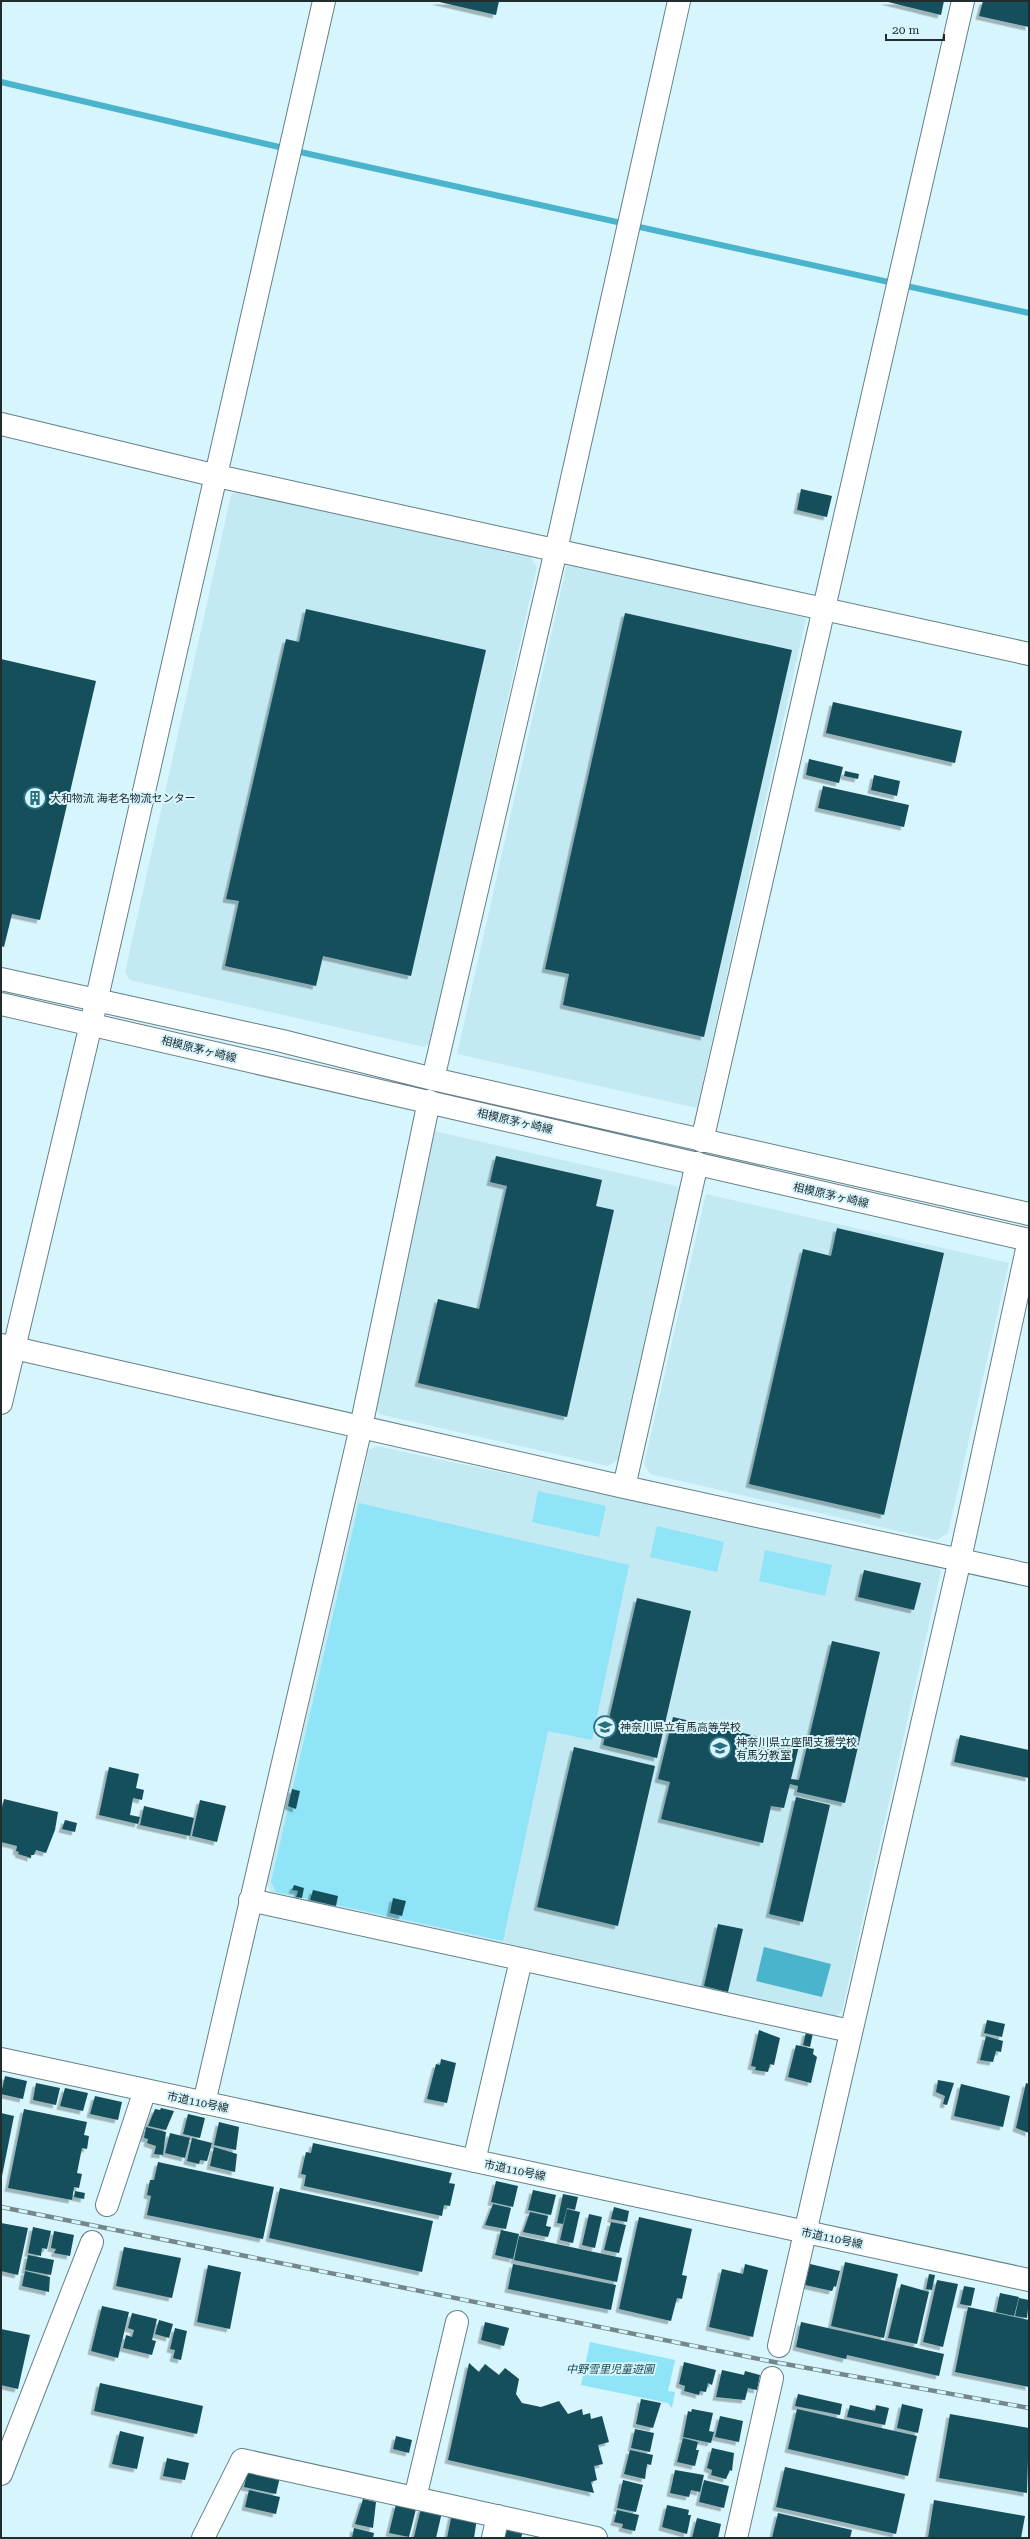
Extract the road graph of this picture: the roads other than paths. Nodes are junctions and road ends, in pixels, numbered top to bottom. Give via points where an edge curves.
1 (324, 1) edge
2 (679, 1) edge
3 (963, 1) edge
4 (1, 424) edge
5 (217, 476) junction
6 (556, 550) junction
7 (825, 609) junction
8 (1029, 654) edge
9 (1, 979) edge
10 (96, 1000) junction
11 (1, 1004) edge
12 (91, 1024) junction
13 (433, 1079) junction
14 (429, 1101) junction
15 (702, 1141) junction
16 (697, 1163) junction
17 (1029, 1214) edge
18 (1029, 1240) edge
19 (7, 1347) edge
20 (1, 1403) edge
21 (361, 1427) junction
22 (624, 1487) junction
23 (960, 1560) junction
24 (1029, 1575) edge
25 (250, 1900) junction
26 (521, 1960) junction
27 (850, 2031) junction
28 (1, 2058) edge
29 (145, 2090) junction
30 (204, 2103) junction
31 (474, 2161) junction
32 (107, 2205) dead end
33 (804, 2233) junction
34 (92, 2242) dead end
35 (1029, 2280) edge
36 (458, 2322) dead end
37 (779, 2346) dead end
38 (772, 2378) dead end
39 (1, 2474) edge
40 (415, 2498) junction
41 (498, 2516) junction
42 (203, 2538) edge
43 (493, 2538) edge
44 (596, 2538) edge
45 (736, 2538) edge

1 - 5 street
2 - 6 street
3 - 7 street
4 - 5 street
5 - 6 street
5 - 10 street
6 - 7 street
6 - 13 street
7 - 8 street
7 - 15 street
9 - 10 street, 相模原茅ヶ崎線
10 - 12 street
10 - 13 street, 相模原茅ヶ崎線 via 282,1040
11 - 12 street, 相模原茅ヶ崎線
12 - 14 street, 相模原茅ヶ崎線 via 279,1069
12 - 19 street
13 - 15 street, 相模原茅ヶ崎線
14 - 16 street, 相模原茅ヶ崎線
14 - 21 street
15 - 17 street, 相模原茅ヶ崎線
16 - 18 street, 相模原茅ヶ崎線
16 - 22 street
18 - 23 street
19 - 20 street
19 - 21 street
21 - 22 street
21 - 25 street
22 - 23 street
23 - 24 street
23 - 27 street
25 - 26 street
25 - 30 street
26 - 27 street
26 - 31 street
27 - 33 street
28 - 29 street, 市道110号線
29 - 30 street, 市道110号線
29 - 32 street
30 - 31 street, 市道110号線
31 - 33 street, 市道110号線
33 - 35 street, 市道110号線
33 - 37 street
34 - 39 street
36 - 40 street
38 - 45 street
40 - 41 street
40 - 42 street via 242,2460
41 - 43 street
41 - 44 street

